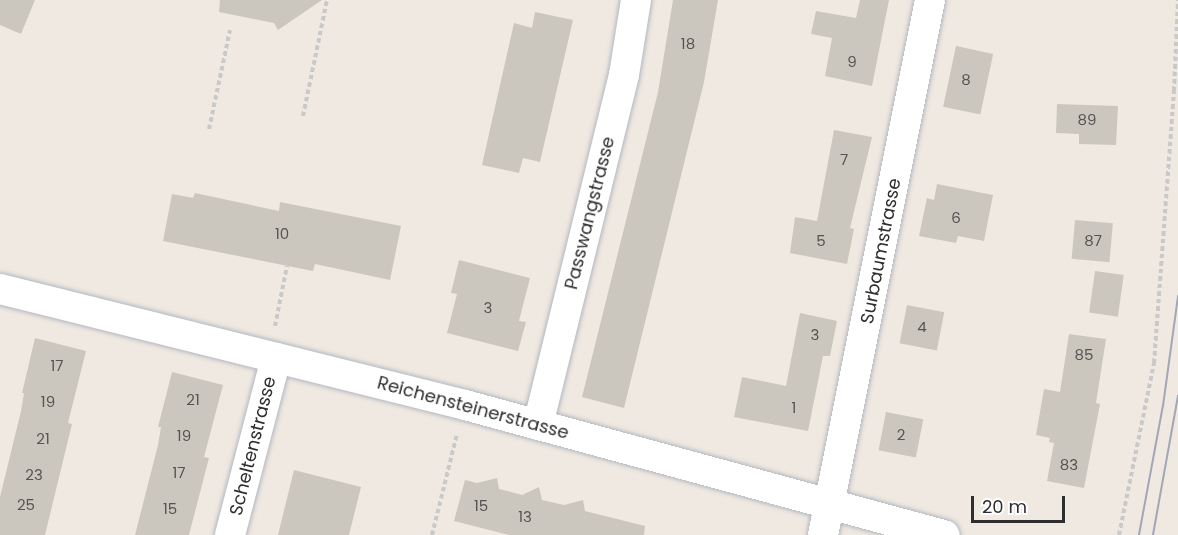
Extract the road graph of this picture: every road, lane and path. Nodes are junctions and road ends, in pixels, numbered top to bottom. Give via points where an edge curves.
1 (327, 0) edge
2 (636, 0) edge
3 (930, 0) edge
4 (1178, 0) edge
5 (230, 30) dead end
6 (303, 116) dead end
7 (209, 129) dead end
8 (287, 266) dead end
9 (0, 289) edge
10 (273, 357) junction
11 (465, 405) junction
12 (538, 425) junction
13 (831, 503) junction
14 (230, 535) edge
15 (432, 535) edge
16 (823, 535) edge
17 (945, 535) edge
18 (1119, 535) edge

1 - 6 path
2 - 12 street, Passwangstrasse via 624,75
3 - 13 street, Surbaumstrasse
4 - 18 path via 1154,363
5 - 7 path
8 - 10 path
9 - 10 street, Reichensteinerstrasse
10 - 11 street, Reichensteinerstrasse
10 - 14 street, Scheltenstrasse
11 - 12 street, Reichensteinerstrasse
11 - 15 path
12 - 13 street, Reichensteinerstrasse
13 - 16 street, Surbaumstrasse
13 - 17 street, Reichensteinerstrasse

